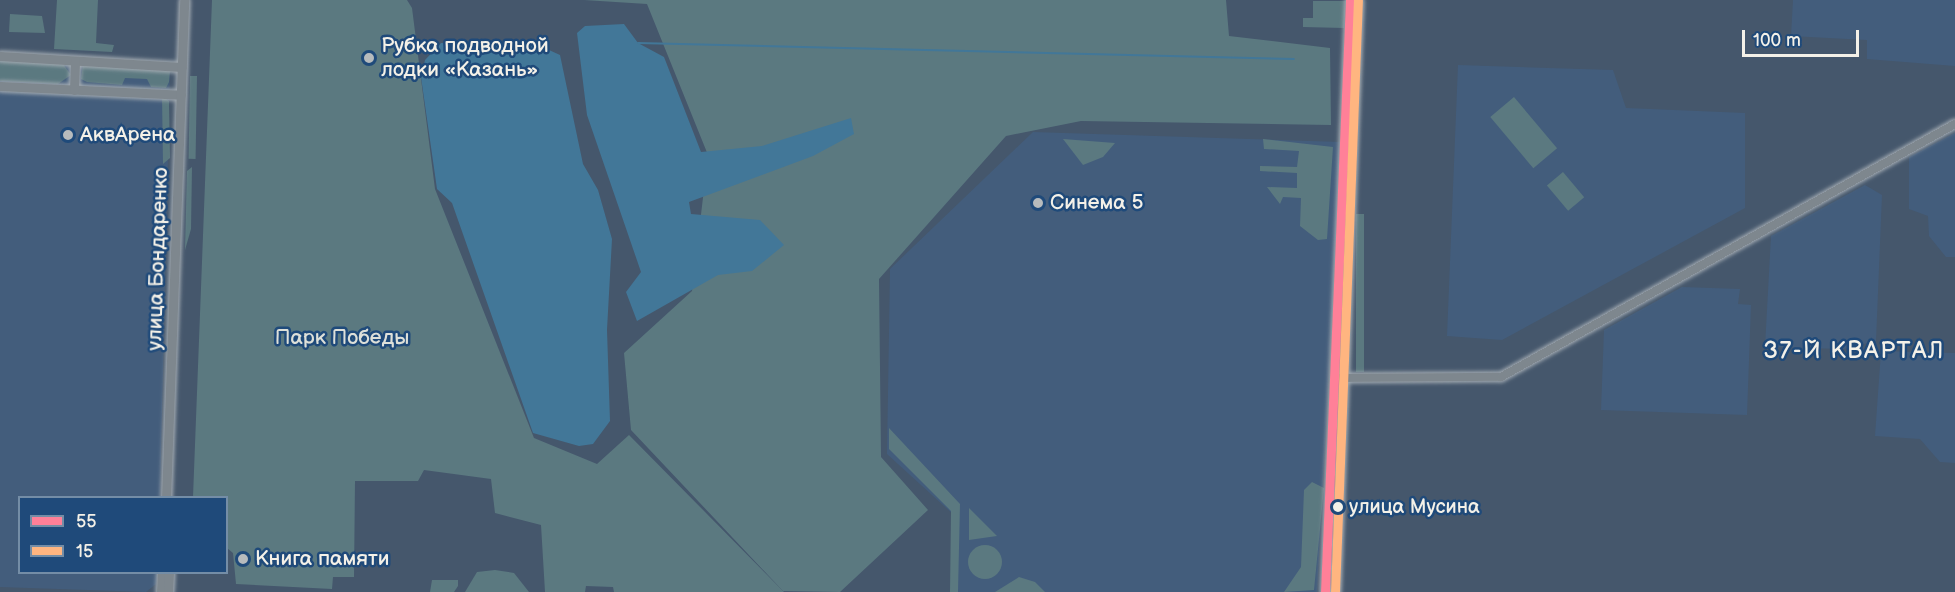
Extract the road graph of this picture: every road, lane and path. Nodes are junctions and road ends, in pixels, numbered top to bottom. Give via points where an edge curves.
1 (184, 0) edge
2 (1350, 0) edge
3 (1358, 0) edge
4 (0, 56) edge
5 (75, 61) junction
6 (182, 67) junction
7 (0, 86) edge
8 (74, 90) junction
9 (181, 95) junction
10 (1955, 124) edge
11 (1340, 378) junction
12 (168, 496) edge
13 (162, 574) edge
14 (169, 574) edge
15 (161, 592) edge
16 (168, 592) edge
17 (1325, 592) edge
18 (1335, 592) edge

1 - 6 street, улица Бондаренко
2 - 11 street
3 - 11 street
4 - 5 street
5 - 6 street
5 - 8 street
6 - 9 street, улица Бондаренко
7 - 8 street
8 - 9 street
9 - 12 street, улица Бондаренко
10 - 11 street via 1501,377
11 - 17 street
11 - 18 street
13 - 15 street
14 - 16 street

